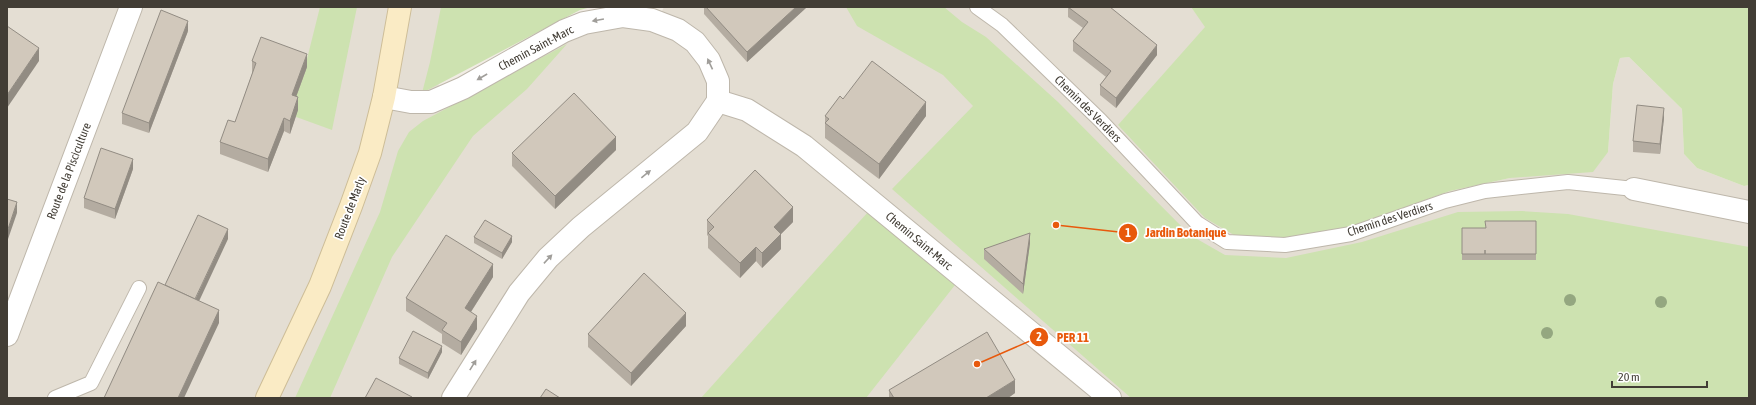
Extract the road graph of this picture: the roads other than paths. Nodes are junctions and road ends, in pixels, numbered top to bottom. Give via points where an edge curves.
1 (131, 7) edge
2 (400, 7) edge
3 (977, 7) edge
4 (384, 97) junction
5 (718, 101) junction
6 (1634, 189) joint
7 (1749, 212) edge
8 (139, 288) dead end
9 (7, 335) edge
10 (55, 398) edge
11 (267, 398) edge
12 (452, 398) edge
13 (1110, 398) edge

1 - 9 street, Route de la Pisciculture
2 - 4 main road, Route de Marly
3 - 6 lane, Chemin des Verdiers via 1002,25 1100,120 1197,223 1227,242 1285,245 1351,234 1445,200 1485,191 1568,182
5 -> 4 street, Chemin Saint-Marc via 718,81 709,60 695,42 678,30 652,20 623,16 584,23 564,31 463,88 431,102 411,102
4 - 11 main road, Route de Marly via 370,153 320,286
12 -> 5 street via 519,293 548,258 581,227 697,132
5 - 13 street, Chemin Saint-Marc via 747,110 804,146
6 - 7 street, Chemin des Verdiers
8 - 10 lane via 91,383

